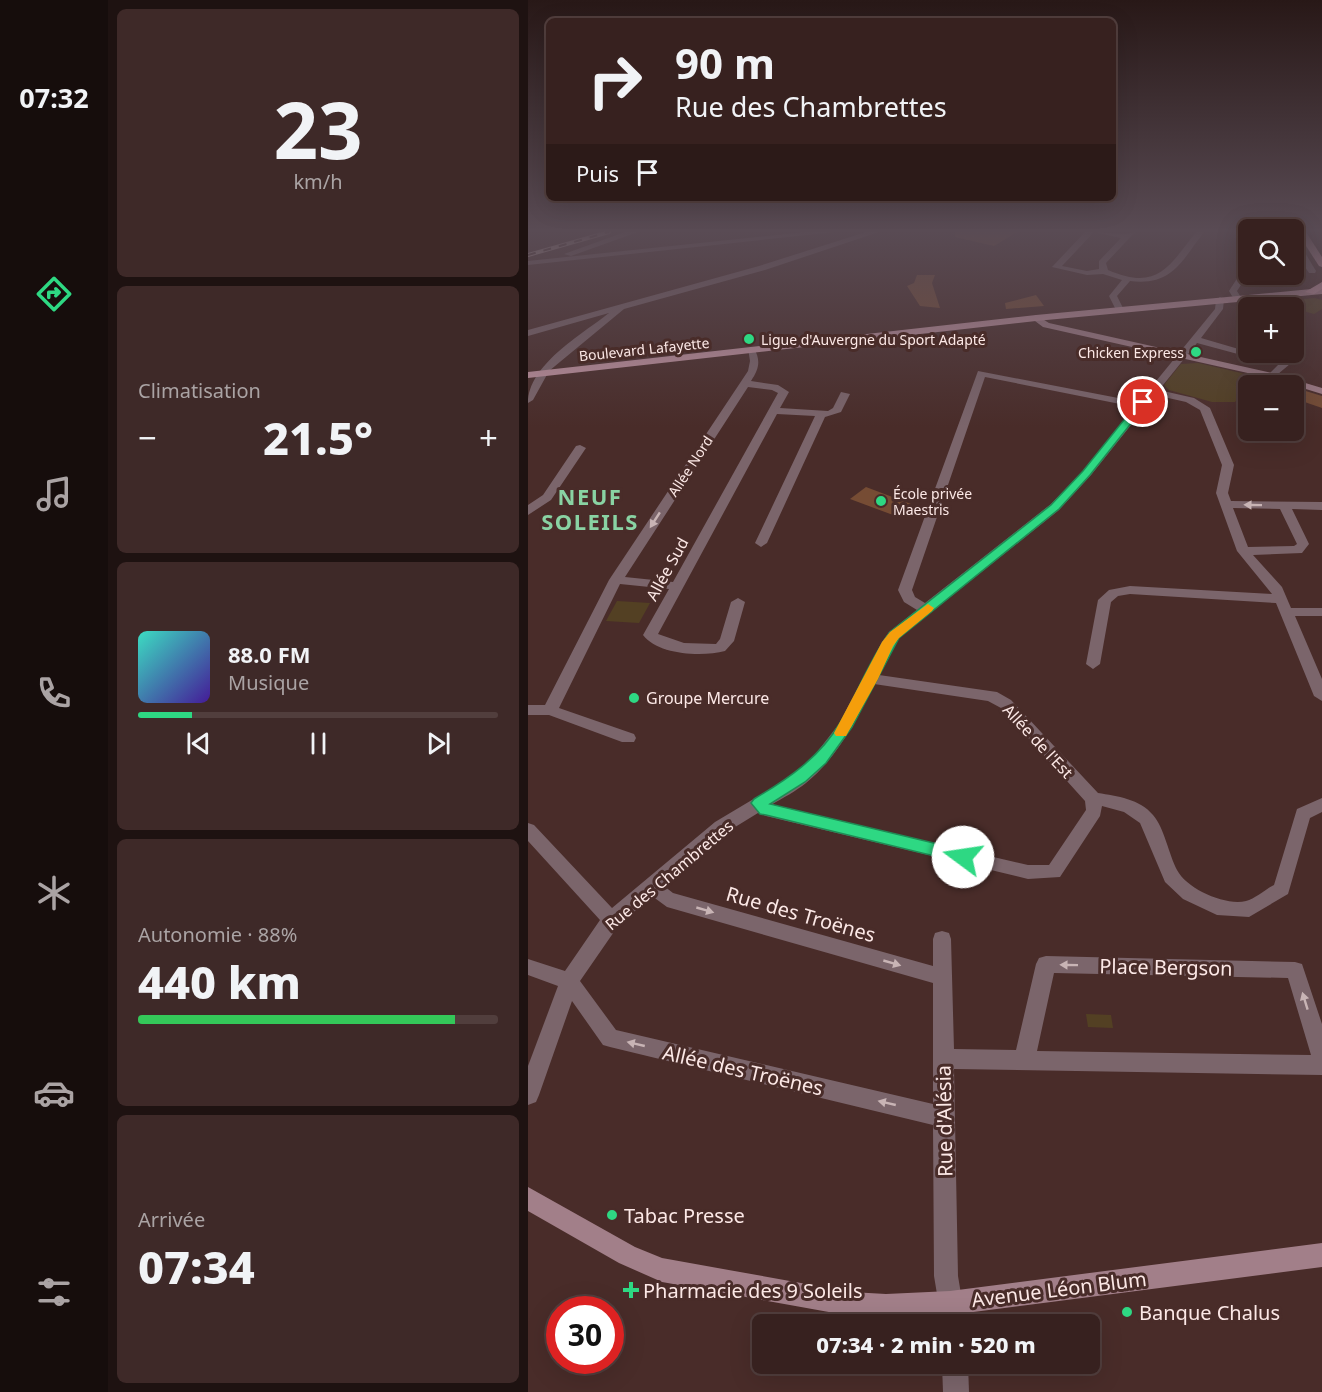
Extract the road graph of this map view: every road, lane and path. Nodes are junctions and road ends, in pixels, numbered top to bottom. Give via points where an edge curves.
1 (655, 297) edge
2 (1113, 297) edge
3 (1238, 299) edge
4 (1220, 300) junction
5 (1120, 310) junction
6 (604, 315) junction
7 (1036, 318) junction
8 (528, 333) edge
9 (1194, 339) junction
10 (751, 350) junction
11 (1180, 355) junction
12 (540, 374) junction
13 (528, 375) edge
14 (1268, 375) edge
15 (1273, 375) edge
16 (744, 383) junction
17 (1304, 386) edge
18 (1152, 391) junction
19 (1322, 391) edge
20 (845, 394) dead end
21 (528, 400) edge
22 (1140, 405) junction
23 (772, 411) junction
24 (821, 415) junction
25 (580, 448) dead end
26 (1226, 504) junction
27 (1284, 505) junction
28 (1322, 506) edge
29 (528, 511) edge
30 (761, 543) dead end
31 (1243, 551) junction
32 (616, 580) junction
33 (676, 586) junction
34 (1281, 599) junction
35 (738, 602) dead end
36 (926, 610) junction
37 (1287, 612) junction
38 (1322, 612) edge
39 (1093, 664) dead end
40 (871, 679) junction
41 (1322, 696) edge
42 (528, 710) edge
43 (550, 710) junction
44 (628, 738) dead end
45 (1092, 799) junction
46 (759, 803) junction
47 (1322, 804) edge
48 (528, 830) edge
49 (652, 886) junction
50 (611, 920) junction
51 (942, 939) dead end
52 (528, 967) edge
53 (942, 977) junction
54 (569, 981) junction
55 (1322, 1057) edge
56 (943, 1059) junction
57 (1024, 1060) junction
58 (1322, 1065) edge
59 (528, 1095) edge
60 (944, 1117) junction
61 (528, 1198) edge
62 (1322, 1255) edge
63 (952, 1314) edge
64 (956, 1374) edge
65 (956, 1392) edge

1 - 6 street
2 - 5 street
3 - 4 main road, Boulevard Lafayette
4 - 5 main road, Boulevard Lafayette
4 - 9 street, Rue des Chambrettes via 1220,309
5 - 7 main road, Boulevard Lafayette
6 - 8 street
6 - 12 street
7 - 10 main road, Boulevard Lafayette
7 - 11 main road via 1046,325
9 - 11 street, Rue des Chambrettes
9 - 15 street via 1285,364
10 - 12 main road, Boulevard Lafayette
10 - 16 street, Allée Nord via 755,366
11 - 14 main road
11 - 18 street, Rue des Chambrettes
12 - 13 main road, Boulevard Lafayette
12 - 21 street
16 - 23 street, Allée Sud via 784,392
16 -> 32 street, Allée Nord
17 - 19 main road
18 - 22 street, Rue des Chambrettes
18 - 26 street via 1190,400 1205,408 1228,465 1222,493
20 - 24 street via 837,410
22 - 36 street, Rue des Chambrettes via 1055,507
22 - 36 street via 981,373 905,590 909,599
23 - 24 street
23 - 33 street, Allée Sud
24 - 30 street
25 - 29 street via 547,497
27 -> 26 street
26 - 31 street
27 - 28 street
27 - 31 street via 1303,544 1298,550
31 - 34 street
32 - 33 street
32 - 43 street, Allée Nord
33 - 35 street, Allée Sud via 650,635 670,645 720,648 727,641
34 - 37 street
34 - 39 street via 1130,590 1114,593 1105,600
36 - 40 street, Rue des Chambrettes via 894,635
37 - 38 street
37 - 41 street
40 - 45 street, Allée de l'Est via 992,696 1006,704
40 - 46 street, Rue des Chambrettes via 845,727 820,760 800,778
42 - 43 street
43 - 44 street
45 - 46 street via 1094,811 1054,872 1028,872 766,810
45 - 47 street via 1124,805 1147,819 1171,877 1189,894 1217,907 1249,909 1282,889 1303,814
46 - 49 street, Rue des Chambrettes via 721,827
48 - 50 street
49 - 50 street, Rue des Chambrettes
49 -> 53 street, Rue des Troënes via 667,899
50 - 54 street, Rue des Chambrettes
51 - 53 street, Rue d'Alésia
52 - 54 street
53 - 56 street, Rue d'Alésia
54 - 59 street, Rue des Chambrettes
60 -> 54 street, Allée des Troënes via 610,1038
55 -> 57 street, Place Bergson via 1295,970 1046,964
56 - 57 street
56 - 60 street, Rue d'Alésia
57 - 58 street
60 - 63 street, Rue d'Alésia via 946,1276
61 - 63 main road, Avenue Léon Blum via 627,1255 662,1270 851,1304
62 - 63 main road, Avenue Léon Blum
64 - 65 street

